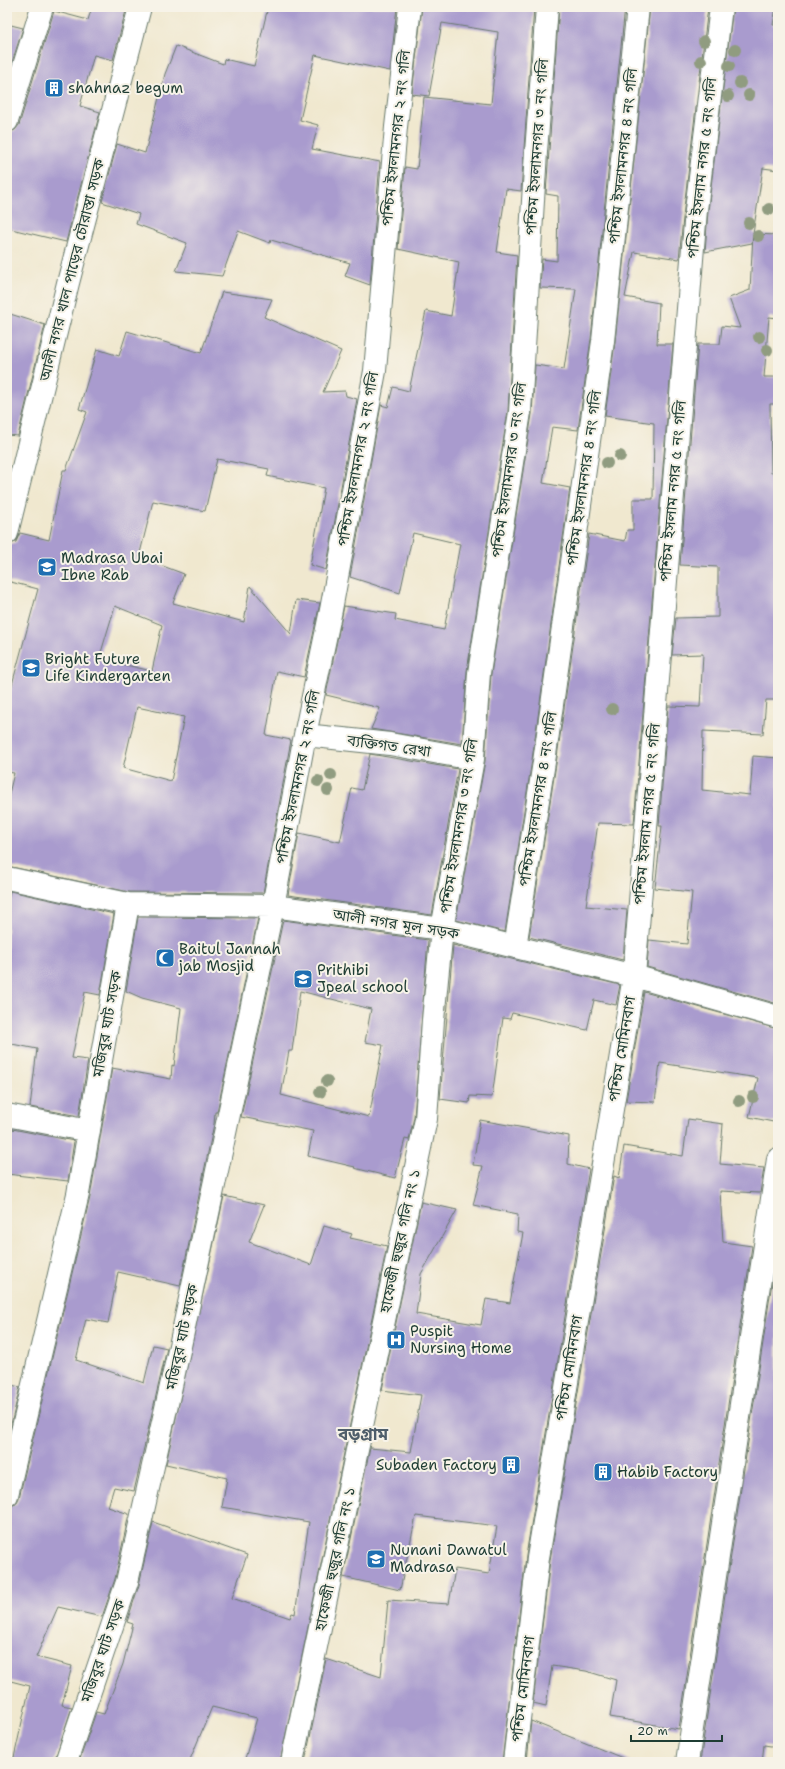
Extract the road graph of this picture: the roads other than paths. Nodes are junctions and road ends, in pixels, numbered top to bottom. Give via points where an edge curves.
1 (42, 7) edge
2 (140, 7) edge
3 (410, 7) edge
4 (548, 7) edge
5 (638, 7) edge
6 (721, 7) edge
7 (7, 121) edge
8 (7, 533) edge
9 (305, 735) junction
10 (473, 759) junction
11 (7, 878) edge
12 (128, 904) junction
13 (273, 906) junction
14 (442, 929) junction
15 (515, 947) junction
16 (634, 976) junction
17 (778, 1016) edge
18 (7, 1115) edge
19 (89, 1131) junction
20 (778, 1159) edge
21 (7, 1495) edge
22 (66, 1762) edge
23 (292, 1762) edge
24 (514, 1762) edge
25 (687, 1762) edge

1 - 7 street
2 - 8 street, আলী নগর খাল পাড়ের চৌরাস্তা সড়ক via 68,283
3 - 9 street, পশ্চিম ইসলামনগর ২ নং গলি via 396,127 374,371 331,610
4 - 10 street, পশ্চিম ইসলামনগর ৩ নং গলি via 520,412 479,672
5 - 15 street, পশ্চিম ইসলামনগর ৪ নং গলি via 603,341 544,762
6 - 16 street, পশ্চিম ইসলাম নগর ৫ নং গলি via 696,210
9 - 10 street, ব্যক্তিগত রেখা via 390,744
9 - 13 street, পশ্চিম ইসলামনগর ২ নং গলি
10 - 14 street, পশ্চিম ইসলামনগর ৩ নং গলি
11 - 12 street, আলী নগর মূল সড়ক
12 - 13 street, আলী নগর মূল সড়ক
12 - 19 street, মজিবুর ঘাট সড়ক
13 - 14 street, আলী নগর মূল সড়ক
13 - 22 street, মজিবুর ঘাট সড়ক via 127,1582
14 - 15 street, আলী নগর মূল সড়ক
14 - 23 street, হাফেজী হুজুর গলি নং ১ via 426,1120
15 - 16 street, আলী নগর মূল সড়ক
16 - 17 street, আলী নগর মূল সড়ক
16 - 24 street, পশ্চিম মোমিনবাগ via 538,1558
18 - 19 street
19 - 21 street, মজিবুর ঘাট সড়ক via 78,1194
20 - 25 street

